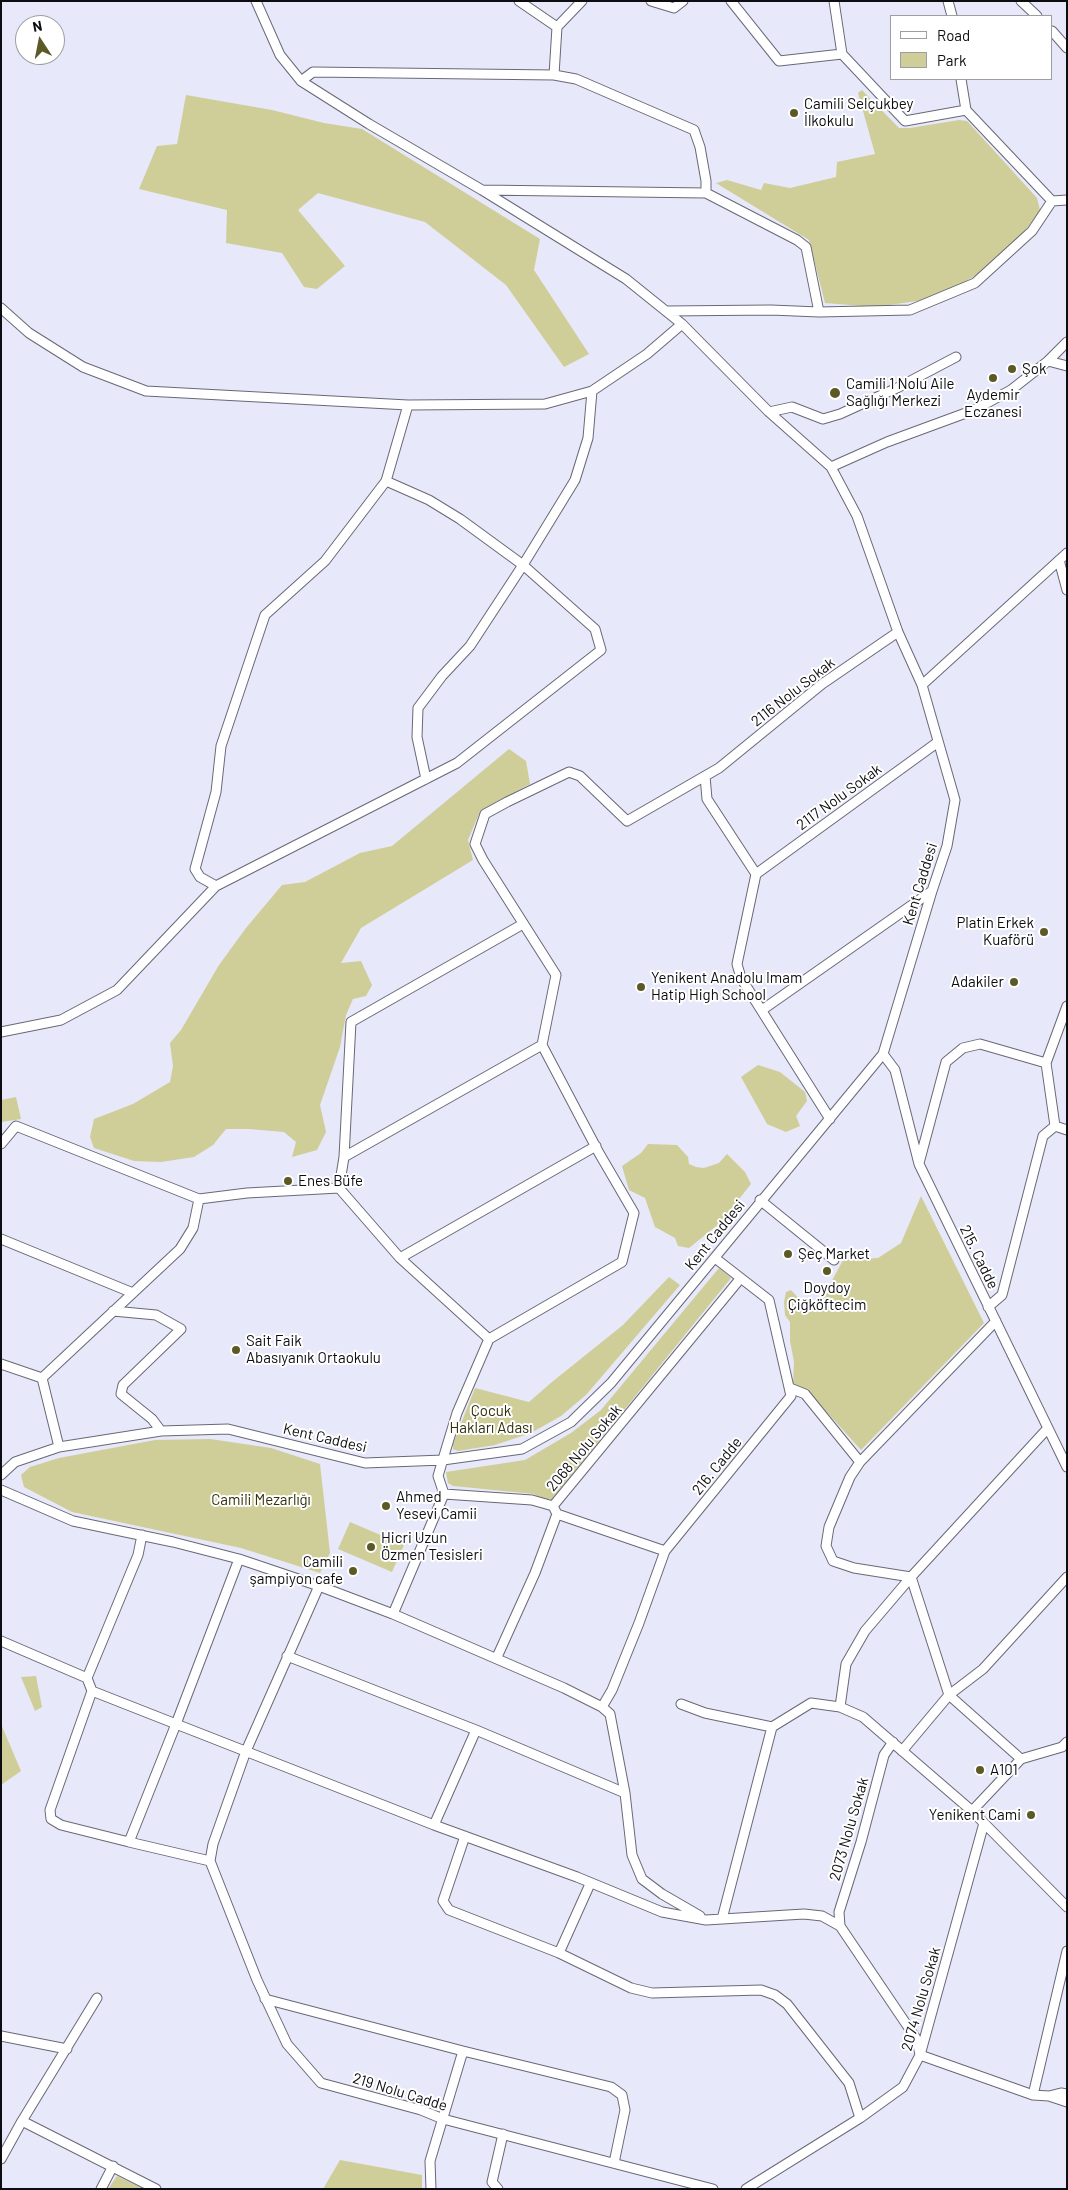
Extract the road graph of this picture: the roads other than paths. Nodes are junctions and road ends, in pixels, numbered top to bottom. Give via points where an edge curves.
1 (256, 1) edge
2 (520, 1) edge
3 (582, 1) edge
4 (651, 1) edge
5 (683, 1) edge
6 (731, 1) edge
7 (834, 1) edge
8 (948, 1) edge
9 (1021, 1) edge
10 (952, 15) edge
11 (1036, 15) edge
12 (557, 27) junction
13 (1053, 32) edge
14 (1067, 48) edge
15 (842, 54) junction
16 (554, 75) junction
17 (962, 80) edge
18 (301, 81) junction
19 (966, 110) junction
20 (482, 190) junction
21 (706, 193) junction
22 (1067, 200) edge
23 (1052, 201) junction
24 (1, 308) edge
25 (667, 311) junction
26 (818, 312) junction
27 (682, 324) junction
28 (1067, 342) edge
29 (956, 357) dead end
30 (1048, 361) junction
31 (1067, 366) edge
32 (592, 391) junction
33 (408, 405) junction
34 (769, 412) junction
35 (831, 466) junction
36 (386, 481) junction
37 (1067, 553) edge
38 (1059, 560) junction
39 (523, 565) junction
40 (1067, 590) edge
41 (898, 632) junction
42 (922, 685) junction
43 (938, 742) junction
44 (705, 776) junction
45 (426, 779) junction
46 (756, 874) junction
47 (216, 886) junction
48 (932, 891) junction
49 (523, 924) junction
50 (1067, 1006) edge
51 (762, 1010) junction
52 (1, 1032) edge
53 (542, 1045) junction
54 (883, 1054) junction
55 (1046, 1063) junction
56 (830, 1120) junction
57 (1055, 1126) junction
58 (1067, 1130) edge
59 (1, 1144) edge
60 (596, 1146) junction
61 (344, 1157) junction
62 (919, 1164) junction
63 (339, 1188) junction
64 (199, 1199) junction
65 (760, 1200) junction
66 (1, 1239) edge
67 (400, 1258) junction
68 (715, 1258) junction
69 (834, 1260) dead end
70 (740, 1279) junction
71 (133, 1294) junction
72 (988, 1307) junction
73 (113, 1311) junction
74 (996, 1321) junction
75 (489, 1339) junction
76 (1, 1364) edge
77 (42, 1378) junction
78 (790, 1388) junction
79 (1048, 1428) junction
80 (161, 1431) junction
81 (59, 1447) junction
82 (443, 1460) junction
83 (860, 1462) junction
84 (1067, 1467) edge
85 (1, 1475) edge
86 (1, 1490) edge
87 (444, 1494) junction
88 (555, 1510) junction
89 (142, 1535) junction
90 (665, 1551) junction
91 (239, 1559) junction
92 (1067, 1577) edge
93 (911, 1578) junction
94 (319, 1586) junction
95 (392, 1614) junction
96 (1, 1641) edge
97 (287, 1656) junction
98 (497, 1657) junction
99 (87, 1678) junction
100 (92, 1691) junction
101 (949, 1696) junction
102 (680, 1704) dead end
103 (602, 1707) junction
104 (840, 1707) junction
105 (176, 1724) junction
106 (772, 1727) junction
107 (476, 1730) junction
108 (893, 1742) junction
109 (1067, 1742) edge
110 (902, 1750) junction
111 (246, 1752) junction
112 (1021, 1758) junction
113 (625, 1793) junction
114 (972, 1811) junction
115 (984, 1823) junction
116 (434, 1826) junction
117 (465, 1836) junction
118 (129, 1842) junction
119 (210, 1861) junction
120 (590, 1884) junction
121 (1067, 1907) edge
122 (722, 1919) junction
123 (706, 1920) junction
124 (840, 1926) junction
125 (1067, 1951) edge
126 (559, 1953) junction
127 (96, 1998) dead end
128 (265, 1999) junction
129 (1, 2036) edge
130 (67, 2049) junction
131 (463, 2051) junction
132 (920, 2055) junction
133 (1065, 2093) edge
134 (1033, 2095) junction
135 (1049, 2096) junction
136 (1067, 2102) edge
137 (860, 2118) junction
138 (443, 2119) junction
139 (22, 2121) junction
140 (503, 2134) junction
141 (1, 2159) edge
142 (614, 2163) junction
143 (112, 2166) junction
144 (101, 2189) edge
145 (156, 2189) edge
146 (431, 2189) edge
147 (498, 2189) edge
148 (713, 2189) edge
149 (746, 2189) edge

1 - 18 street via 280,55
2 - 12 street
3 - 12 street
4 - 5 street via 674,8
6 - 15 street via 779,60
7 - 15 street
8 - 10 street
9 - 11 street
12 - 16 street
13 - 14 street
15 - 19 street via 905,121
16 - 18 street via 313,72
16 - 21 street via 576,79 694,130
17 - 19 street
18 - 20 street
19 - 23 street
20 - 21 street
20 - 25 street via 626,279
21 - 26 street via 806,247
22 - 23 street
23 - 26 street via 1032,231 975,283 910,310
24 - 33 street via 29,333 82,367 146,391
25 - 26 street
25 - 27 street
27 - 32 street via 646,354
27 - 34 street
28 - 30 street
29 - 34 street via 840,414 823,418 792,407
30 - 31 street
30 - 35 street via 1011,390 974,410
32 - 33 street via 545,404
32 - 39 street via 588,438 575,480
33 - 36 street
34 - 35 street
35 - 41 street, Kent Caddesi via 857,516
36 - 39 street via 429,500 460,519
36 - 47 street via 325,561 265,615 221,746 216,792 195,868 200,877
37 - 38 street
38 - 40 street
38 - 42 street
39 - 45 street via 470,646 418,708 417,737
39 - 45 street via 595,629 601,650 457,763
41 - 42 street, Kent Caddesi
41 - 44 street, 2116 Nolu Sokak via 822,684
42 - 43 street, Kent Caddesi
43 - 46 street, 2117 Nolu Sokak
43 - 48 street, Kent Caddesi via 955,800 948,846
44 - 46 street via 707,799
44 - 49 street, 2116 Nolu Sokak via 627,820 580,776 569,772 485,814 475,844
45 - 47 street
46 - 51 street via 737,964 741,978
47 - 52 street via 117,990 61,1020
48 - 51 street
48 - 54 street, Kent Caddesi
49 - 53 street via 556,975
49 - 61 street via 351,1022
50 - 55 street
51 - 56 street
53 - 60 street
53 - 61 street
54 - 56 street, Kent Caddesi
54 - 62 street, 215. Cadde via 895,1070
55 - 57 street
55 - 62 street via 980,1044 963,1048 946,1062
56 - 65 street, Kent Caddesi
57 - 58 street
57 - 72 street via 1043,1136 1002,1294
59 - 64 street via 16,1126
60 - 67 street
60 - 75 street via 634,1213 622,1262
61 - 63 street
62 - 72 street, 215. Cadde
63 - 64 street
63 - 67 street
64 - 71 street via 193,1228 180,1249
65 - 68 street, Kent Caddesi
65 - 69 street
66 - 71 street
67 - 75 street
68 - 70 street
68 - 82 street, Kent Caddesi via 611,1383 571,1422 522,1449
70 - 78 street via 769,1300
70 - 88 street, 2068 Nolu Sokak
71 - 73 street
72 - 74 street, 215. Cadde
73 - 77 street
73 - 80 street via 156,1315 181,1329 123,1385 121,1394 152,1419
74 - 79 street, 215. Cadde
74 - 83 street
75 - 82 street via 457,1414
76 - 77 street
77 - 81 street
78 - 83 street via 805,1394
78 - 90 street, 216. Cadde via 791,1396
79 - 84 street, 215. Cadde
79 - 93 street
80 - 81 street, Kent Caddesi
80 - 82 street, Kent Caddesi via 228,1429 365,1463
81 - 85 street, Kent Caddesi via 15,1462
82 - 87 street via 438,1476
83 - 93 street via 850,1477 830,1527 826,1546 833,1562
86 - 89 street via 73,1521
87 - 88 street via 532,1500
87 - 95 street
88 - 90 street
88 - 98 street, 2068 Nolu Sokak via 535,1573
89 - 91 street
89 - 99 street via 138,1555
90 - 103 street, 216. Cadde via 612,1690
91 - 94 street
91 - 105 street
92 - 101 street via 983,1669
93 - 101 street
93 - 104 street via 865,1631 846,1664
94 - 95 street
94 - 97 street
95 - 98 street
96 - 99 street
97 - 107 street
97 - 111 street
98 - 103 street
99 - 100 street
100 - 105 street
100 - 118 street via 50,1810 51,1820
101 - 110 street
101 - 112 street
102 - 106 street via 704,1713
103 - 113 street via 610,1714
104 - 106 street via 811,1703
104 - 108 street via 863,1717
105 - 111 street
105 - 118 street
106 - 122 street
107 - 113 street
107 - 116 street
108 - 110 street
108 - 124 street, 2073 Nolu Sokak via 884,1755 838,1912
109 - 112 street via 1062,1747
110 - 114 street
111 - 116 street
111 - 119 street
112 - 114 street
113 - 123 street via 632,1855 642,1879
114 - 115 street
115 - 121 street
115 - 132 street, 2074 Nolu Sokak
116 - 117 street
117 - 120 street
117 - 126 street via 443,1901 449,1910
118 - 119 street
119 - 128 street, 219 Nolu Cadde
120 - 123 street via 662,1912
120 - 126 street
122 - 123 street
122 - 124 street via 804,1914 822,1916
124 - 132 street via 917,2040
125 - 134 street
126 - 137 street via 632,1988 652,1993 761,1990 775,1995 787,2004 849,2083
127 - 130 street
128 - 131 street
128 - 138 street, 219 Nolu Cadde via 287,2044 321,2083
129 - 130 street
130 - 139 street
131 - 138 street
131 - 142 street via 611,2087 622,2095 625,2110
132 - 134 street
132 - 137 street, 2074 Nolu Sokak via 903,2087
133 - 135 street
134 - 135 street
135 - 136 street
137 - 149 street, 2074 Nolu Sokak
138 - 140 street, 219 Nolu Cadde
138 - 146 street via 430,2161
139 - 141 street
139 - 143 street
140 - 142 street, 219 Nolu Cadde
140 - 147 street via 492,2182
142 - 148 street, 219 Nolu Cadde
143 - 144 street
143 - 145 street

